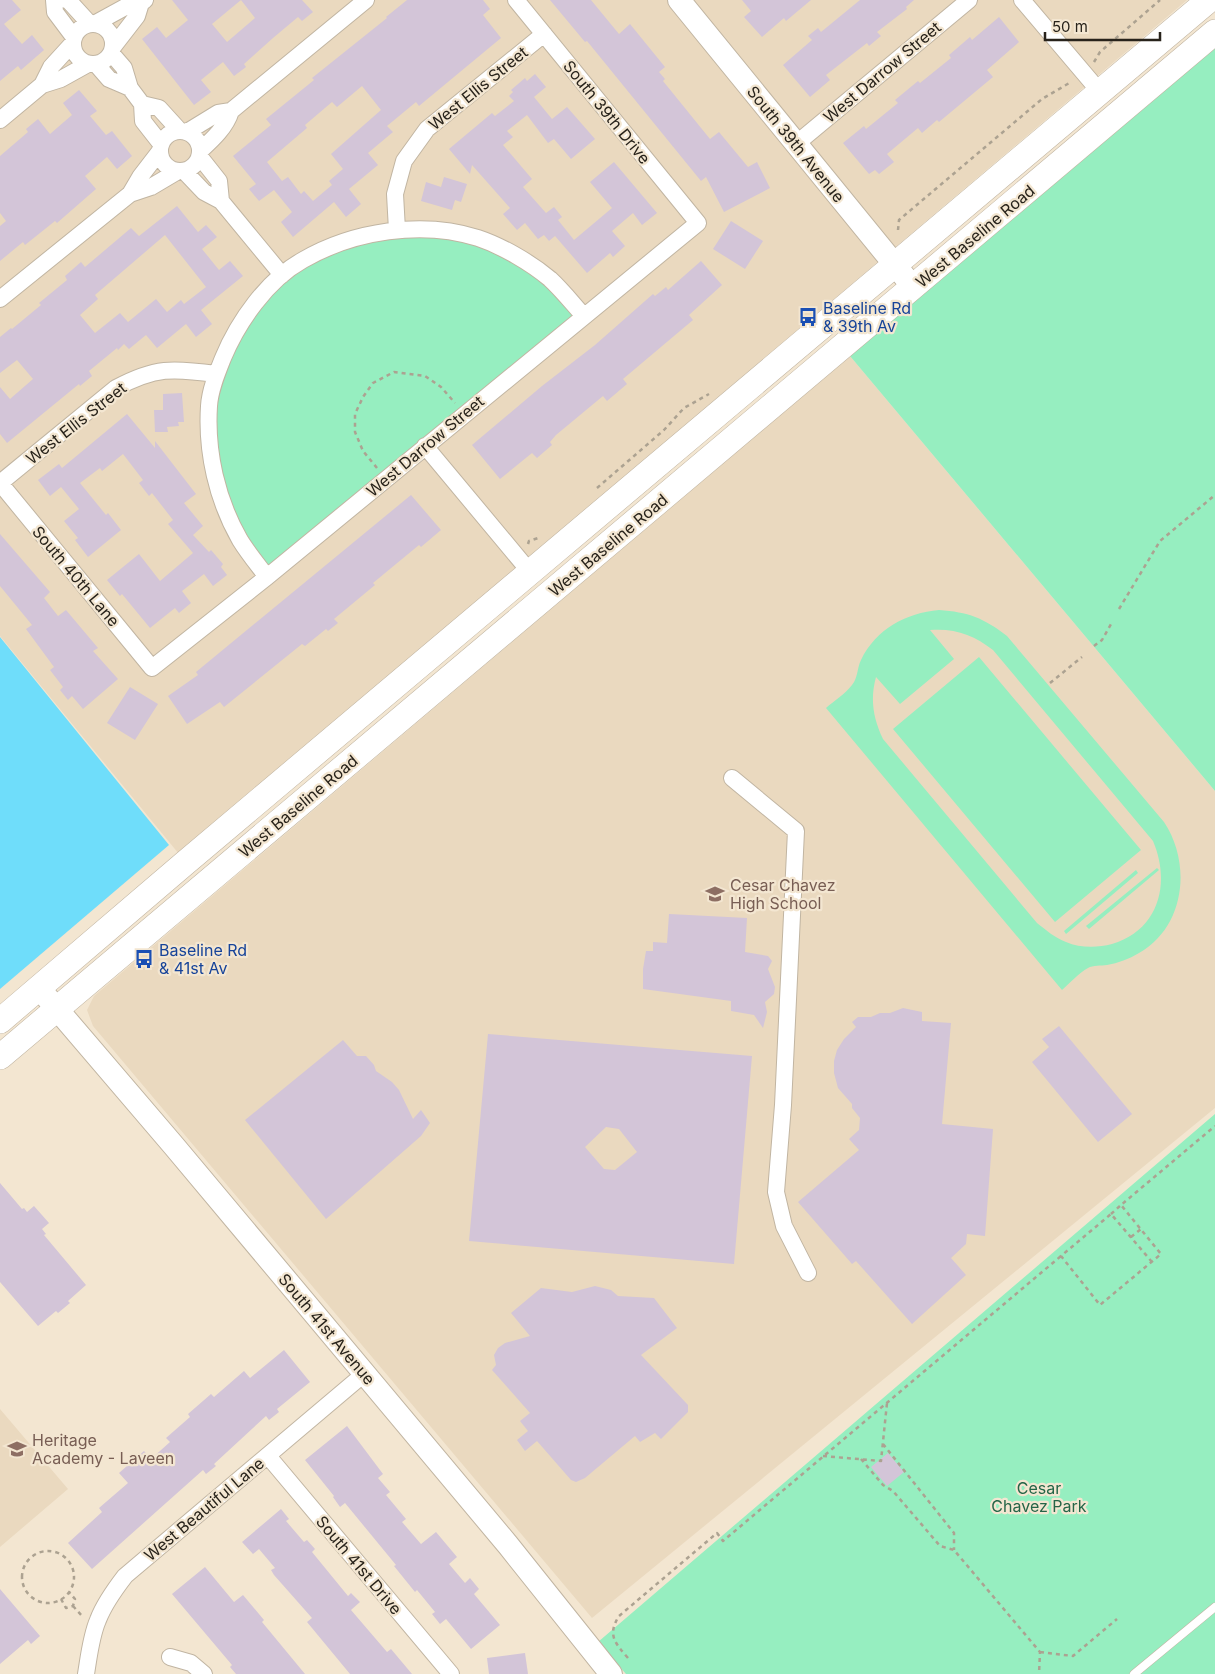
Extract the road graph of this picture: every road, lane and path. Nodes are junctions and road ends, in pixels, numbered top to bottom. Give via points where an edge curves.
1 (54, 0) edge
2 (66, 0) edge
3 (366, 0) edge
4 (516, 0) edge
5 (969, 0) edge
6 (1022, 0) edge
7 (1160, 0) edge
8 (1209, 0) edge
9 (683, 1) edge
10 (143, 2) edge
11 (93, 23) junction
12 (1215, 32) edge
13 (544, 34) junction
14 (73, 40) junction
15 (112, 50) junction
16 (1093, 63) dead end
17 (92, 64) junction
18 (1072, 81) dead end
19 (42, 85) junction
20 (130, 88) junction
21 (1100, 92) junction
22 (142, 104) junction
23 (231, 111) junction
24 (0, 120) edge
25 (183, 131) junction
26 (796, 144) junction
27 (161, 147) junction
28 (200, 153) junction
29 (181, 171) junction
30 (130, 194) junction
31 (221, 201) junction
32 (698, 223) joint
33 (397, 230) junction
34 (898, 230) dead end
35 (895, 265) junction
36 (282, 275) junction
37 (914, 287) junction
38 (0, 299) edge
39 (584, 315) junction
40 (216, 374) junction
41 (464, 414) junction
42 (425, 446) junction
43 (386, 479) junction
44 (0, 483) edge
45 (1215, 495) edge
46 (530, 572) junction
47 (267, 577) junction
48 (1119, 609) dead end
49 (1111, 624) dead end
50 (1094, 646) dead end
51 (1082, 656) dead end
52 (152, 668) joint
53 (1050, 684) dead end
54 (732, 778) dead end
55 (39, 988) junction
56 (57, 1009) junction
57 (0, 1021) edge
58 (0, 1057) edge
59 (1215, 1126) edge
60 (1121, 1205) junction
61 (1111, 1214) junction
62 (1141, 1229) junction
63 (1131, 1238) junction
64 (1060, 1256) junction
65 (1152, 1262) junction
66 (808, 1273) dead end
67 (364, 1374) junction
68 (886, 1403) junction
69 (883, 1444) junction
70 (268, 1456) junction
71 (823, 1456) junction
72 (861, 1459) junction
73 (954, 1550) junction
74 (69, 1592) junction
75 (61, 1600) junction
76 (1215, 1607) edge
77 (1117, 1620) dead end
78 (1040, 1652) junction
79 (170, 1657) dead end
80 (628, 1658) dead end
81 (86, 1674) edge
82 (204, 1674) edge
83 (451, 1674) edge
84 (611, 1674) edge
85 (1039, 1674) edge
86 (1134, 1674) edge

1 - 14 street via 55,12
2 - 11 street
3 - 23 street
4 - 13 street, South 39th Drive
5 - 26 street, West Darrow Street
6 - 21 street
7 - 16 path via 1100,52
8 - 21 main road, West Baseline Road
9 - 26 street, South 39th Avenue
10 - 11 street via 127,6
10 - 15 street via 137,16
11 - 14 street via 80,28
11 - 15 street via 108,29 113,40
12 - 37 main road, West Baseline Road
13 - 32 street, South 39th Drive
13 - 33 street, West Ellis Street via 427,129 404,161 395,194
14 - 17 street via 77,57
14 - 19 street via 51,67
15 - 17 street via 105,60
15 - 20 street via 124,68
17 - 19 street
17 - 20 street via 109,79
18 - 34 path via 1042,99 899,220
19 - 24 street
20 - 22 street
21 - 35 main road, West Baseline Road
22 - 25 street via 159,108
22 - 27 street via 143,121
23 - 25 street
23 - 28 street via 228,121
25 - 27 street via 168,135
25 - 28 street via 197,139
26 - 35 street, South 39th Avenue
27 - 29 street via 163,162
27 - 30 street
28 - 29 street via 194,166
28 - 31 street via 219,181
29 - 30 street
29 - 31 street via 204,192
30 - 38 street
31 - 36 street
32 - 39 street, West Darrow Street
33 - 36 street via 354,239 302,260
33 - 39 street via 436,229 478,238 517,256 550,280
35 - 37 street, South 39th Avenue
35 - 46 main road, West Baseline Road
36 - 40 street via 252,307 231,338
37 - 56 main road, West Baseline Road
39 - 41 street, West Darrow Street
40 - 44 street, West Ellis Street via 168,369 132,379 116,388
40 - 47 street via 209,404 209,443 217,490 240,540
41 - 42 street, West Darrow Street
41 - 43 path via 441,388 425,376 394,372 373,383 355,414 355,432 363,451
42 - 43 street, West Darrow Street
42 - 46 street
43 - 47 street, West Darrow Street
44 - 52 street, South 40th Lane
45 - 48 path via 1160,541
46 - 55 main road, West Baseline Road
47 - 52 street, West Darrow Street
49 - 50 path via 1102,640
51 - 53 path
54 - 66 street via 796,831 776,1192 784,1226
55 - 56 street, South 41st Avenue
55 - 57 main road, West Baseline Road
56 - 58 main road, West Baseline Road
56 - 67 street, South 41st Avenue
59 - 60 path
60 - 61 path
60 - 62 path
61 - 63 path
61 - 64 path
62 - 63 path
62 - 65 path via 1161,1254
63 - 65 path
64 - 65 path via 1100,1305
64 - 68 path
67 - 70 street, West Beautiful Lane
67 - 84 street, South 41st Avenue
68 - 69 path
68 - 71 path
69 - 72 path via 881,1461
69 - 73 path via 954,1532
70 - 81 street, West Beautiful Lane via 125,1576 98,1620
70 - 83 street, South 41st Drive
71 - 72 path
71 - 80 path via 722,1541 717,1533 619,1616 614,1622 613,1638
72 - 73 path via 940,1546
73 - 78 path
74 - 75 path
74 - 75 path via 75,1598 73,1606 66,1608
74 - 75 path via 74,1573 66,1557 50,1550 33,1554 22,1569 23,1586 28,1594 42,1602
76 - 86 lane
77 - 78 path via 1073,1656
78 - 85 path
79 - 82 street via 191,1663

